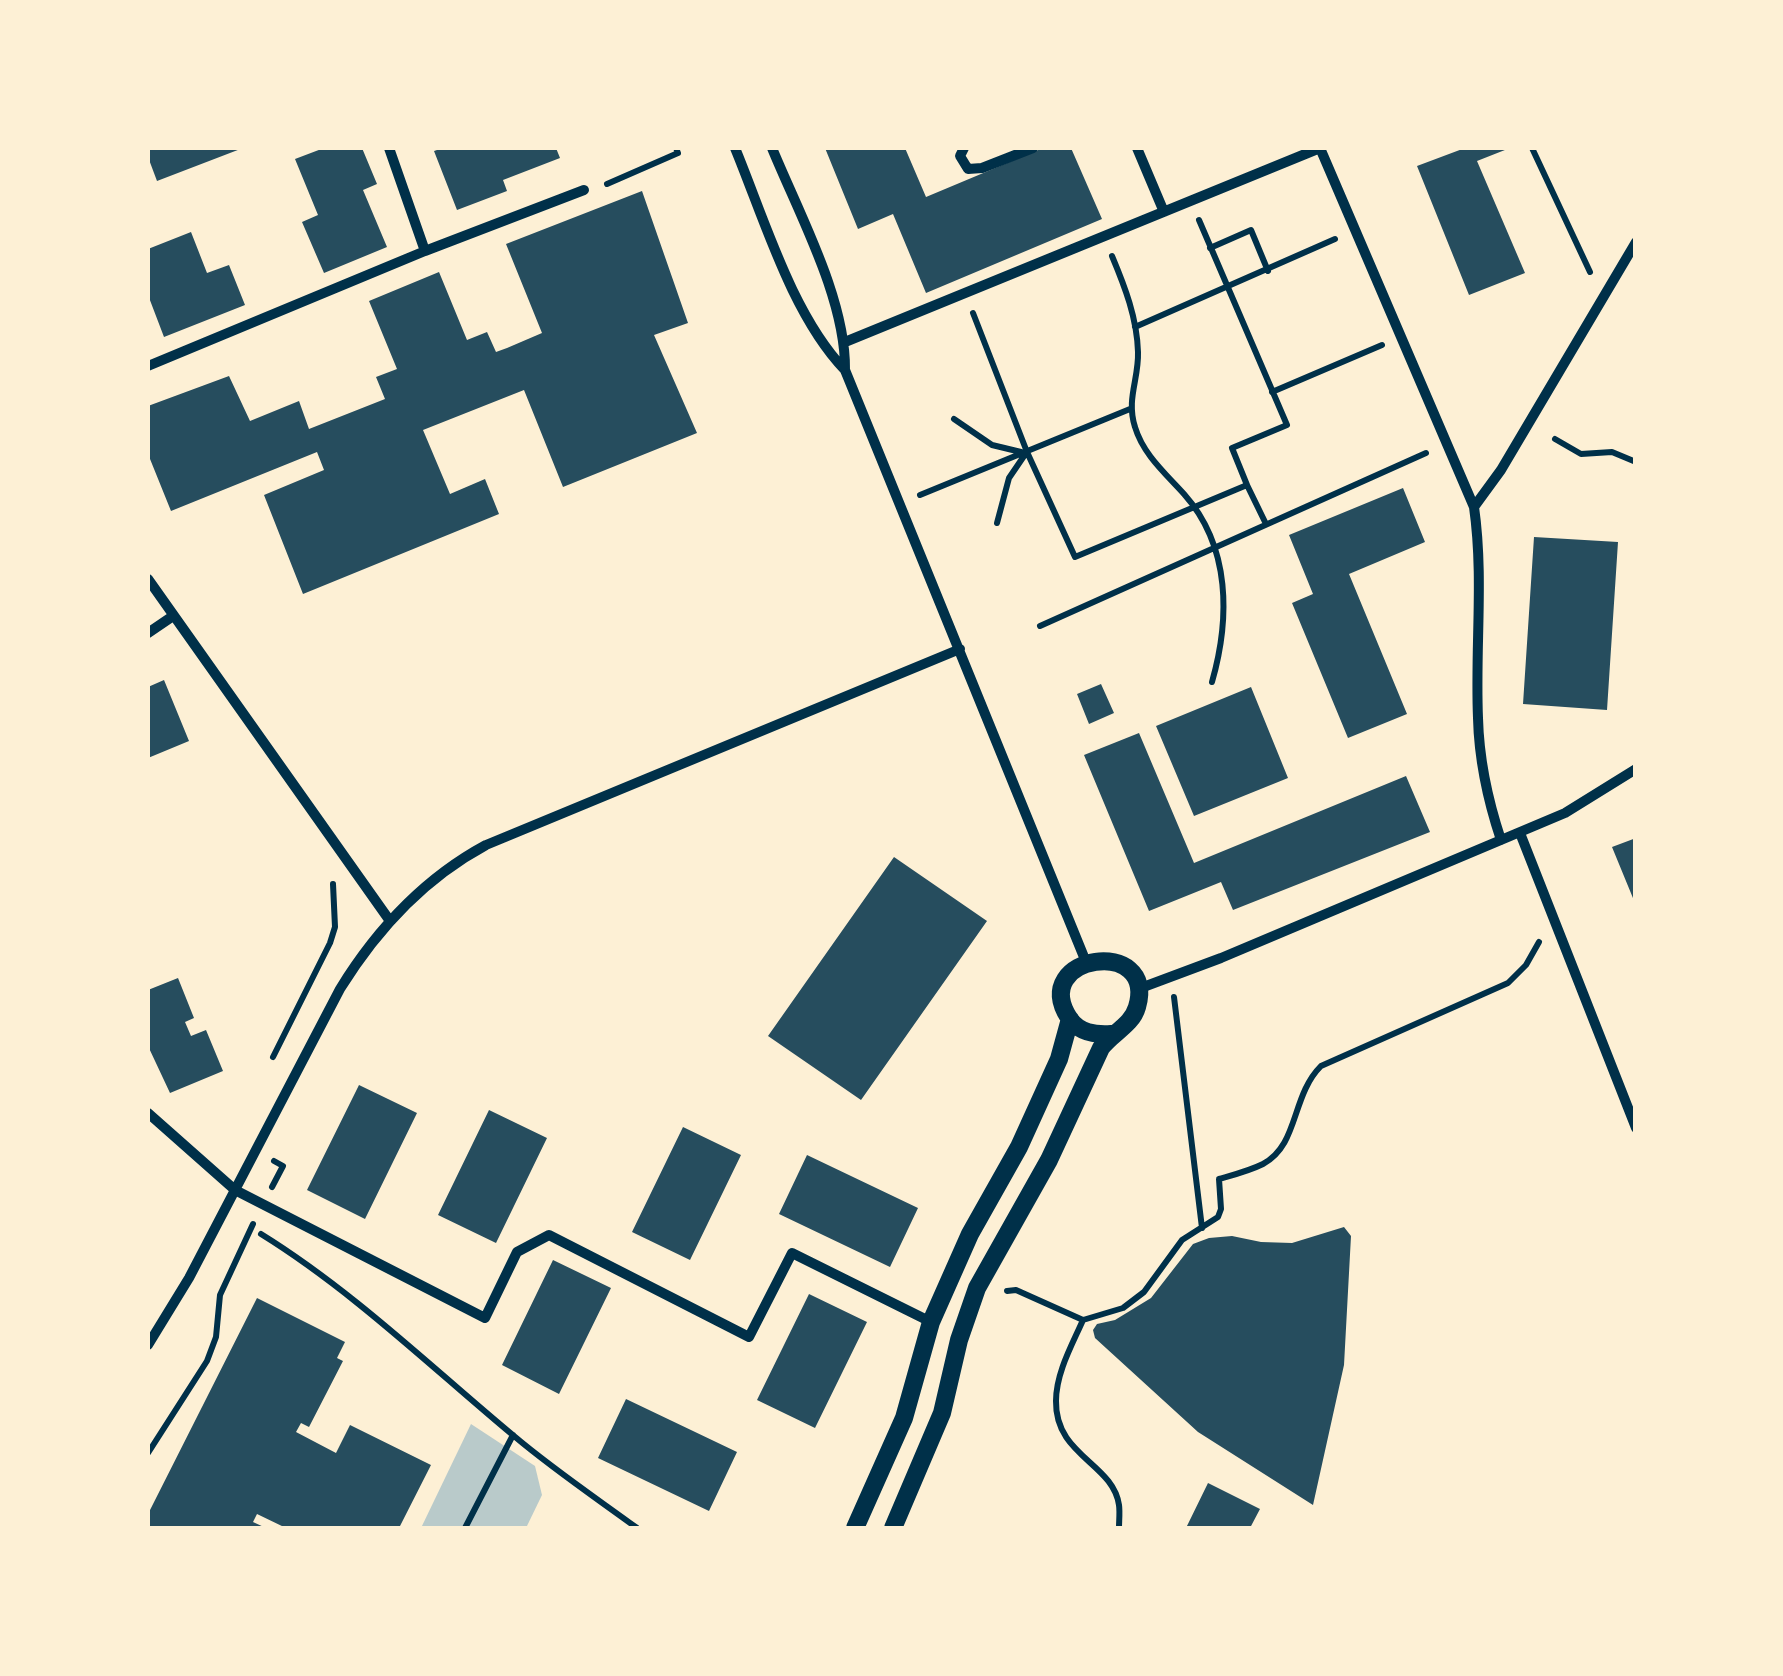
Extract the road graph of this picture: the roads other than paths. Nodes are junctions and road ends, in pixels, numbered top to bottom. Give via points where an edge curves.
1 (389, 148) edge
2 (734, 148) edge
3 (772, 148) edge
4 (964, 148) edge
5 (1033, 148) edge
6 (1138, 148) edge
7 (1320, 148) edge
8 (584, 190) road end
9 (1164, 212) junction
10 (1636, 242) edge
11 (425, 251) junction
12 (845, 342) junction
13 (148, 366) edge
14 (845, 370) junction
15 (1474, 507) junction
16 (148, 579) edge
17 (173, 616) junction
18 (148, 633) edge
19 (960, 648) junction
20 (1636, 769) edge
21 (1520, 832) junction
22 (1501, 840) junction
23 (390, 921) junction
24 (1086, 962) junction
25 (1138, 989) junction
26 (1070, 1019) junction
27 (1111, 1034) junction
28 (148, 1113) edge
29 (1636, 1128) edge
30 (235, 1190) junction
31 (930, 1322) junction
32 (148, 1345) edge
33 (855, 1528) edge
34 (893, 1528) edge

1 - 11 street
2 - 14 street via 806,318
3 - 12 street
4 - 5 street via 960,156 968,169
6 - 9 street
7 - 9 street
7 - 15 street
8 - 11 street
9 - 12 street
10 - 15 street
11 - 13 street
12 - 14 street
14 - 19 street
15 - 22 street via 1480,549 1478,723
16 - 17 street
17 - 18 street
17 - 23 street
19 - 23 street via 486,846 424,885
19 - 24 street
20 - 21 street via 1565,814
21 - 22 street
21 - 29 street
22 - 25 street
23 - 30 street via 340,990
24 - 25 street via 1118,964
24 - 26 street via 1063,991
25 - 27 street via 1133,1016
26 - 27 street via 1084,1030
26 - 31 street via 1019,1147
27 - 34 street via 977,1288 942,1412
28 - 30 street
30 - 31 street via 485,1318 517,1252 549,1235 749,1337 792,1252
30 - 32 street
31 - 33 street via 904,1418

